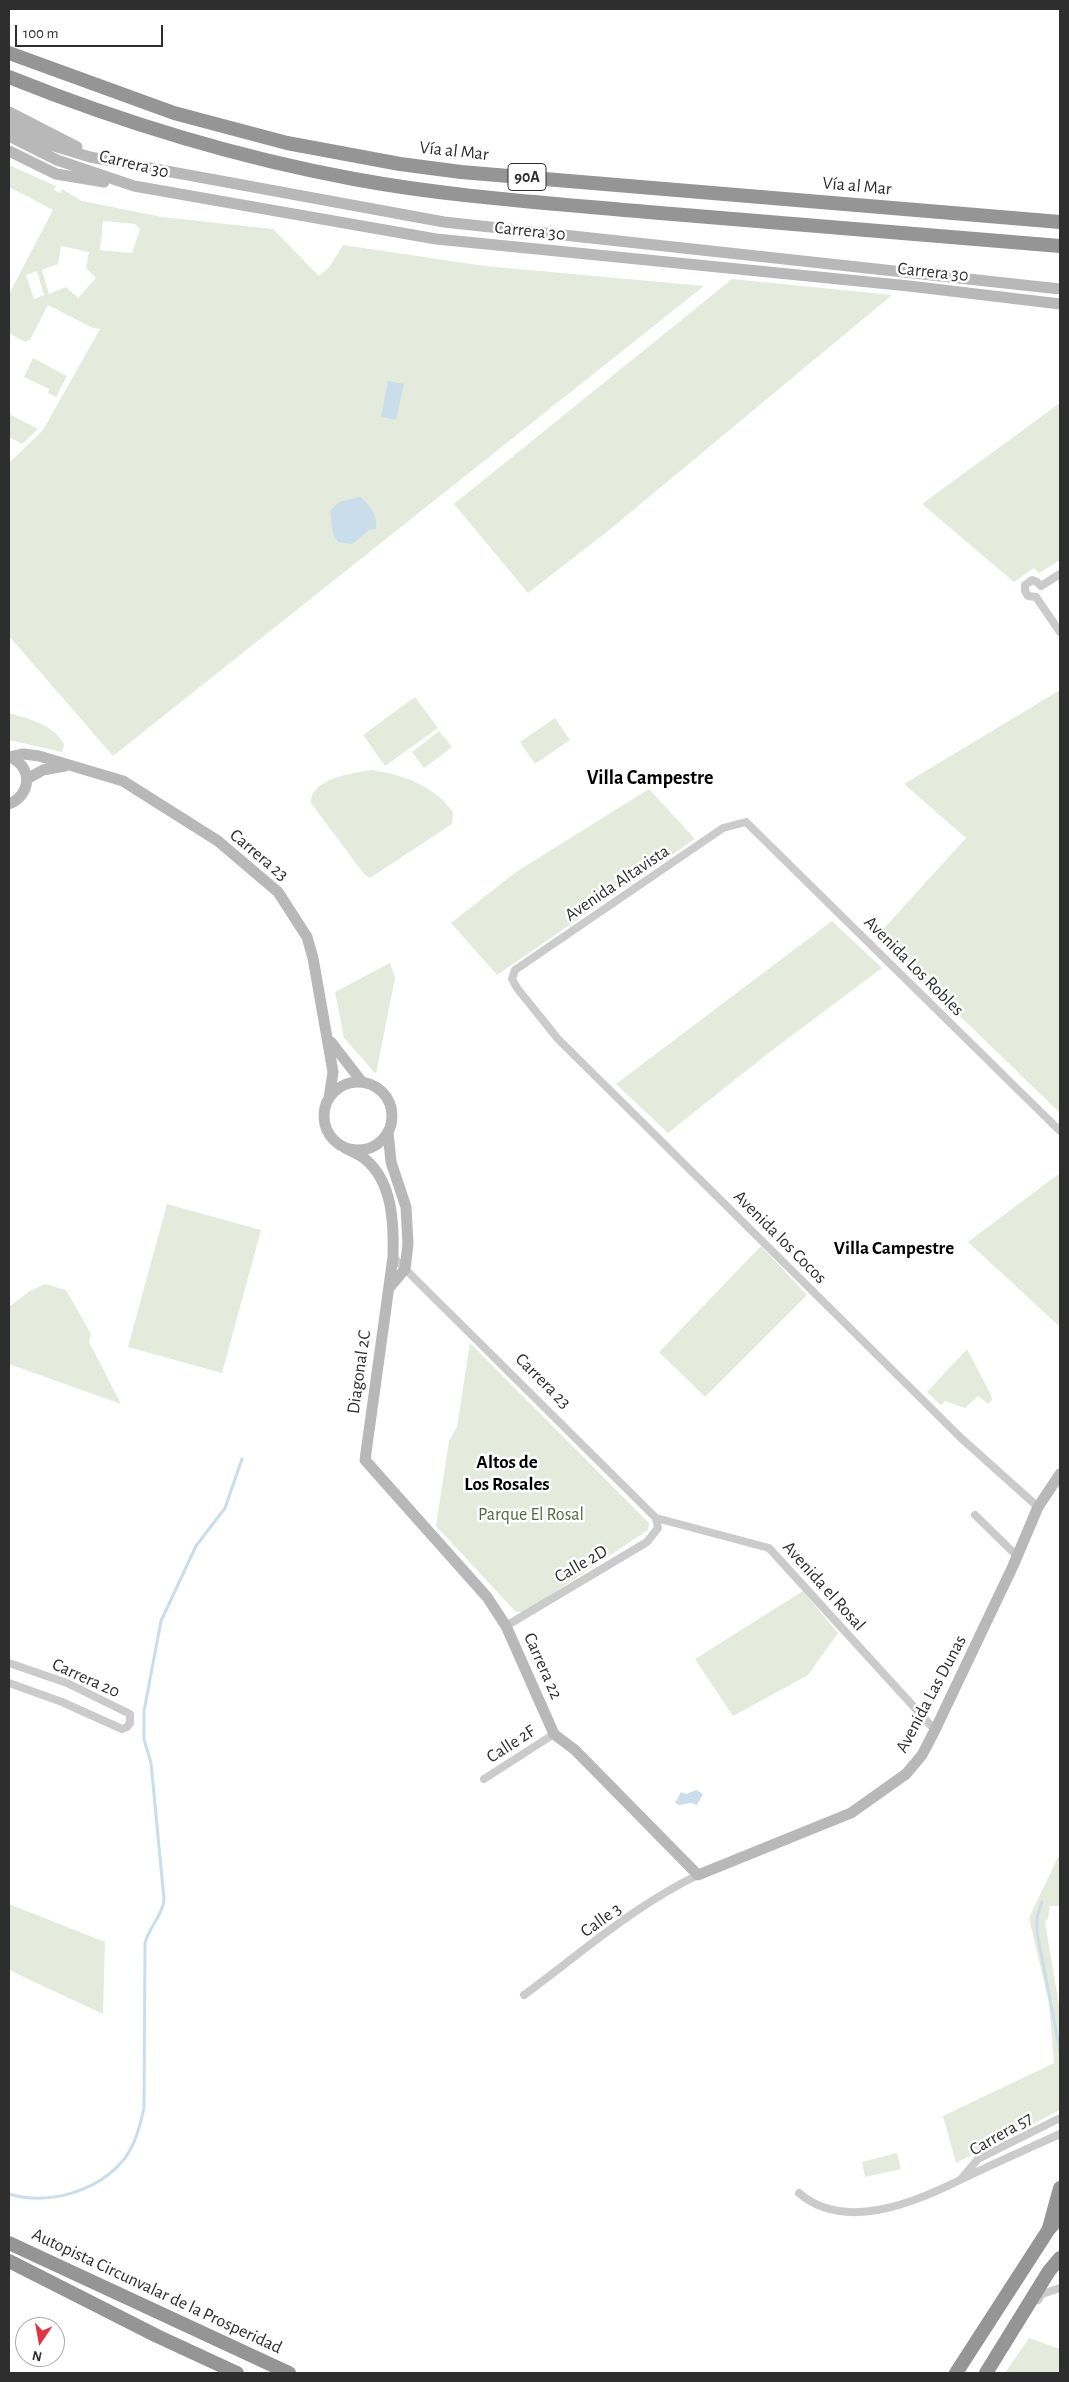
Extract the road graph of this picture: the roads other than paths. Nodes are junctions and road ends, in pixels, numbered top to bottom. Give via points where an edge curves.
1 (9, 53) edge
2 (9, 77) edge
3 (9, 112) edge
4 (9, 124) edge
5 (9, 136) edge
6 (9, 151) edge
7 (136, 166) junction
8 (134, 186) junction
9 (1060, 222) edge
10 (1060, 246) edge
11 (1060, 289) edge
12 (1060, 304) edge
13 (1060, 574) edge
14 (1041, 586) junction
15 (1036, 597) junction
16 (1060, 632) edge
17 (9, 757) edge
18 (80, 768) junction
19 (27, 780) junction
20 (9, 804) edge
21 (746, 822) joint
22 (512, 978) joint
23 (330, 1041) junction
24 (362, 1082) junction
25 (328, 1098) junction
26 (1060, 1131) edge
27 (388, 1132) junction
28 (345, 1148) junction
29 (393, 1257) junction
30 (405, 1269) junction
31 (389, 1288) junction
32 (365, 1460) joint
33 (1060, 1474) edge
34 (1038, 1507) junction
35 (975, 1515) dead end
36 (656, 1518) junction
37 (1017, 1556) junction
38 (506, 1626) junction
39 (9, 1663) edge
40 (9, 1683) edge
41 (935, 1730) junction
42 (554, 1734) junction
43 (484, 1779) dead end
44 (698, 1875) junction
45 (524, 1995) dead end
46 (1060, 2118) edge
47 (1060, 2134) edge
48 (960, 2180) junction
49 (1060, 2188) edge
50 (799, 2194) dead end
51 (1060, 2217) edge
52 (1049, 2230) junction
53 (9, 2243) edge
54 (1060, 2258) edge
55 (9, 2261) edge
56 (1060, 2288) edge
57 (998, 2353) junction
58 (237, 2373) edge
59 (289, 2373) edge
60 (956, 2373) edge
61 (986, 2373) edge

1 - 9 highway, Vía al Mar / 90A via 174,113 287,143 400,164 461,172
2 - 10 highway, 90A via 160,132 267,161 355,179 465,196
3 - 7 street via 83,149
4 - 7 street, Carrera 30 via 54,146
5 - 8 street, Carrera 30 via 57,160
6 - 8 street via 56,174
7 - 11 street, Carrera 30 via 444,222
8 - 12 street, Carrera 30 via 436,239
13 - 14 street
14 - 15 street via 1042,591
14 - 15 street via 1035,580 1025,585 1026,594
15 - 16 street
17 - 18 street, Carrera 23 via 24,754
17 - 19 street via 24,767
18 - 19 street, Carrera 23 via 50,768
18 - 23 street, Carrera 23 via 132,786 218,842 278,892 307,937
19 - 20 street via 24,792
21 - 22 street, Avenida Altavista via 723,828 515,970
21 - 26 street, Avenida Los Robles
22 - 34 street, Avenida los Cocos via 558,1039 947,1424
23 - 24 street, Carrera 23
23 - 25 street, Carrera 23 via 333,1072
24 - 25 street via 343,1085
24 - 27 street via 377,1088 388,1100 392,1116
25 - 28 street via 324,1109 327,1132
27 - 28 street via 374,1146 364,1150
27 - 30 street via 391,1162 406,1207 408,1244
28 - 29 street via 365,1159 385,1191 392,1214
29 - 30 street, Carrera 23
29 - 31 street, Diagonal 2C
30 - 31 street
30 - 36 street, Carrera 23
31 - 32 street, Diagonal 2C
32 - 38 street, Carrera 22 via 488,1597
33 - 34 street, Avenida Las Dunas
34 - 37 street, Avenida Las Dunas
35 - 37 street
36 - 38 street, Calle 2D via 658,1528 648,1542
36 - 41 street, Avenida el Rosal via 769,1548
37 - 41 street, Avenida Las Dunas
38 - 42 street, Carrera 22
39 - 40 street, Carrera 20 via 67,1683 130,1714 130,1723 122,1729
41 - 44 street, Avenida Las Dunas via 922,1755 906,1774 851,1813
42 - 43 street, Calle 2F
42 - 44 street, Carrera 22 via 575,1750
44 - 45 street, Calle 3 via 632,1915
46 - 48 street, Carrera 57 via 978,2159
47 - 48 street, Carrera 57
48 - 50 street, Carrera 57 via 915,2201 863,2212 825,2208
49 - 52 highway
51 - 52 highway
52 - 60 highway
53 - 59 highway, Autopista Circunvalar de la Prosperidad
54 - 57 highway
55 - 58 highway, Autopista Circunvalar de la Prosperidad
56 - 57 street via 1042,2294 1004,2350
57 - 61 highway

